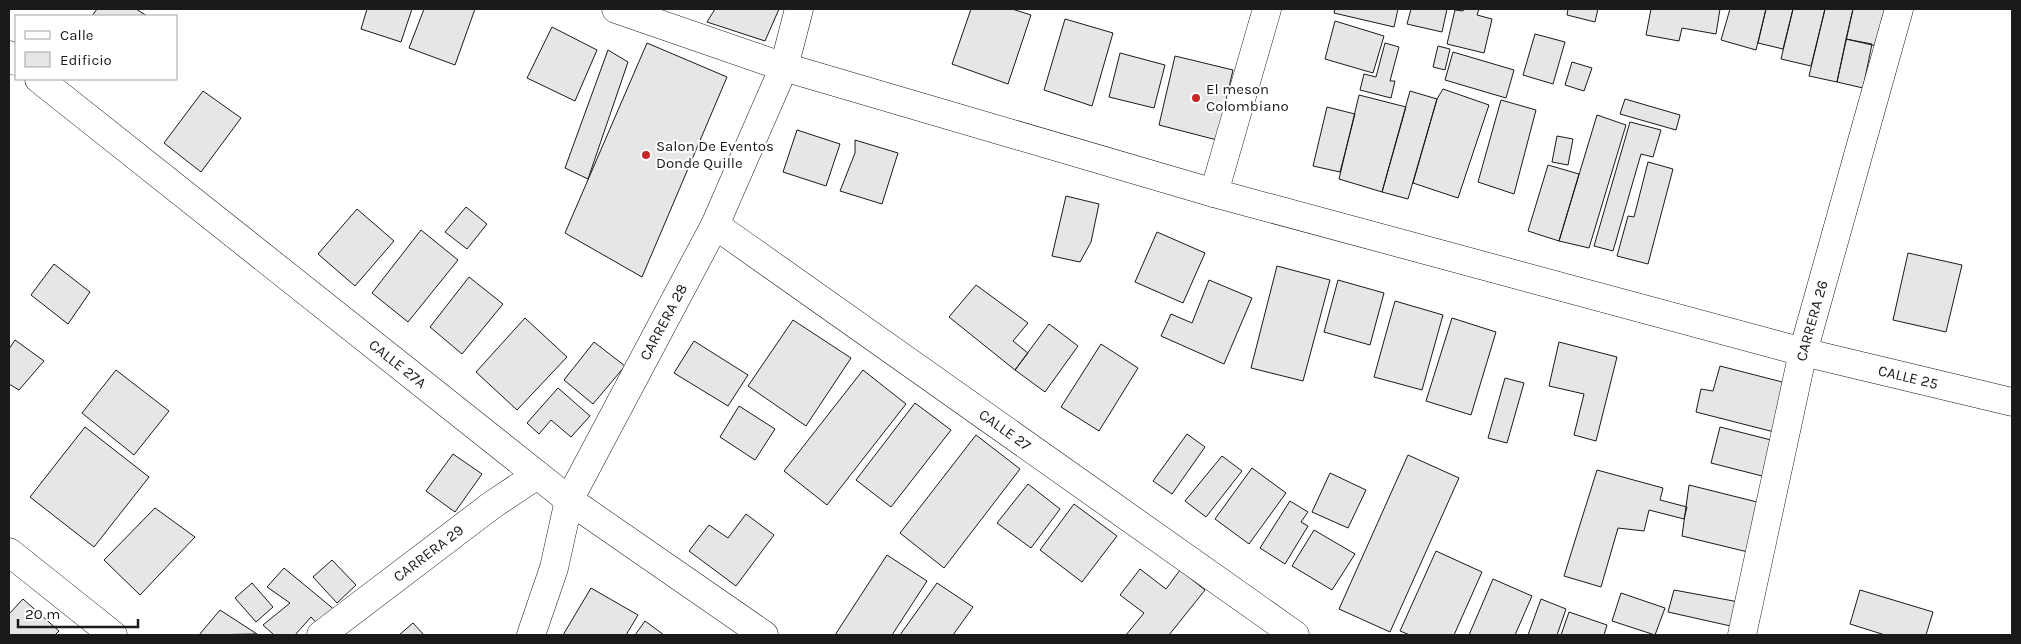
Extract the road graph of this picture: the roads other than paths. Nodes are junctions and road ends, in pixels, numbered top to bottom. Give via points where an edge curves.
1 (616, 9) edge
2 (799, 9) edge
3 (1267, 9) edge
4 (1899, 9) edge
5 (784, 67) junction
6 (40, 80) edge
7 (1214, 193) junction
8 (715, 225) junction
9 (1803, 352) junction
10 (2012, 402) edge
11 (537, 475) junction
12 (569, 500) junction
13 (9, 552) edge
14 (113, 635) edge
15 (321, 635) edge
16 (531, 635) edge
17 (764, 635) edge
18 (1296, 635) edge
19 (1742, 635) edge

1 - 5 street, CALLE 25
2 - 5 street, CARRERA 28
3 - 7 street
4 - 9 street, CARRERA 26
5 - 7 street, CALLE 25
5 - 8 street, CARRERA 28
6 - 11 street, CALLE 27A
7 - 9 street, CALLE 25
8 - 12 street, CARRERA 28
8 - 18 street, CALLE 27
9 - 10 street, CALLE 25
9 - 19 street, CARRERA 26
11 - 12 street, CALLE 27A
11 - 15 street, CARRERA 29 via 492,505
12 - 16 street, CARRERA 28 via 554,568
12 - 17 street, CALLE 27A
13 - 14 street

